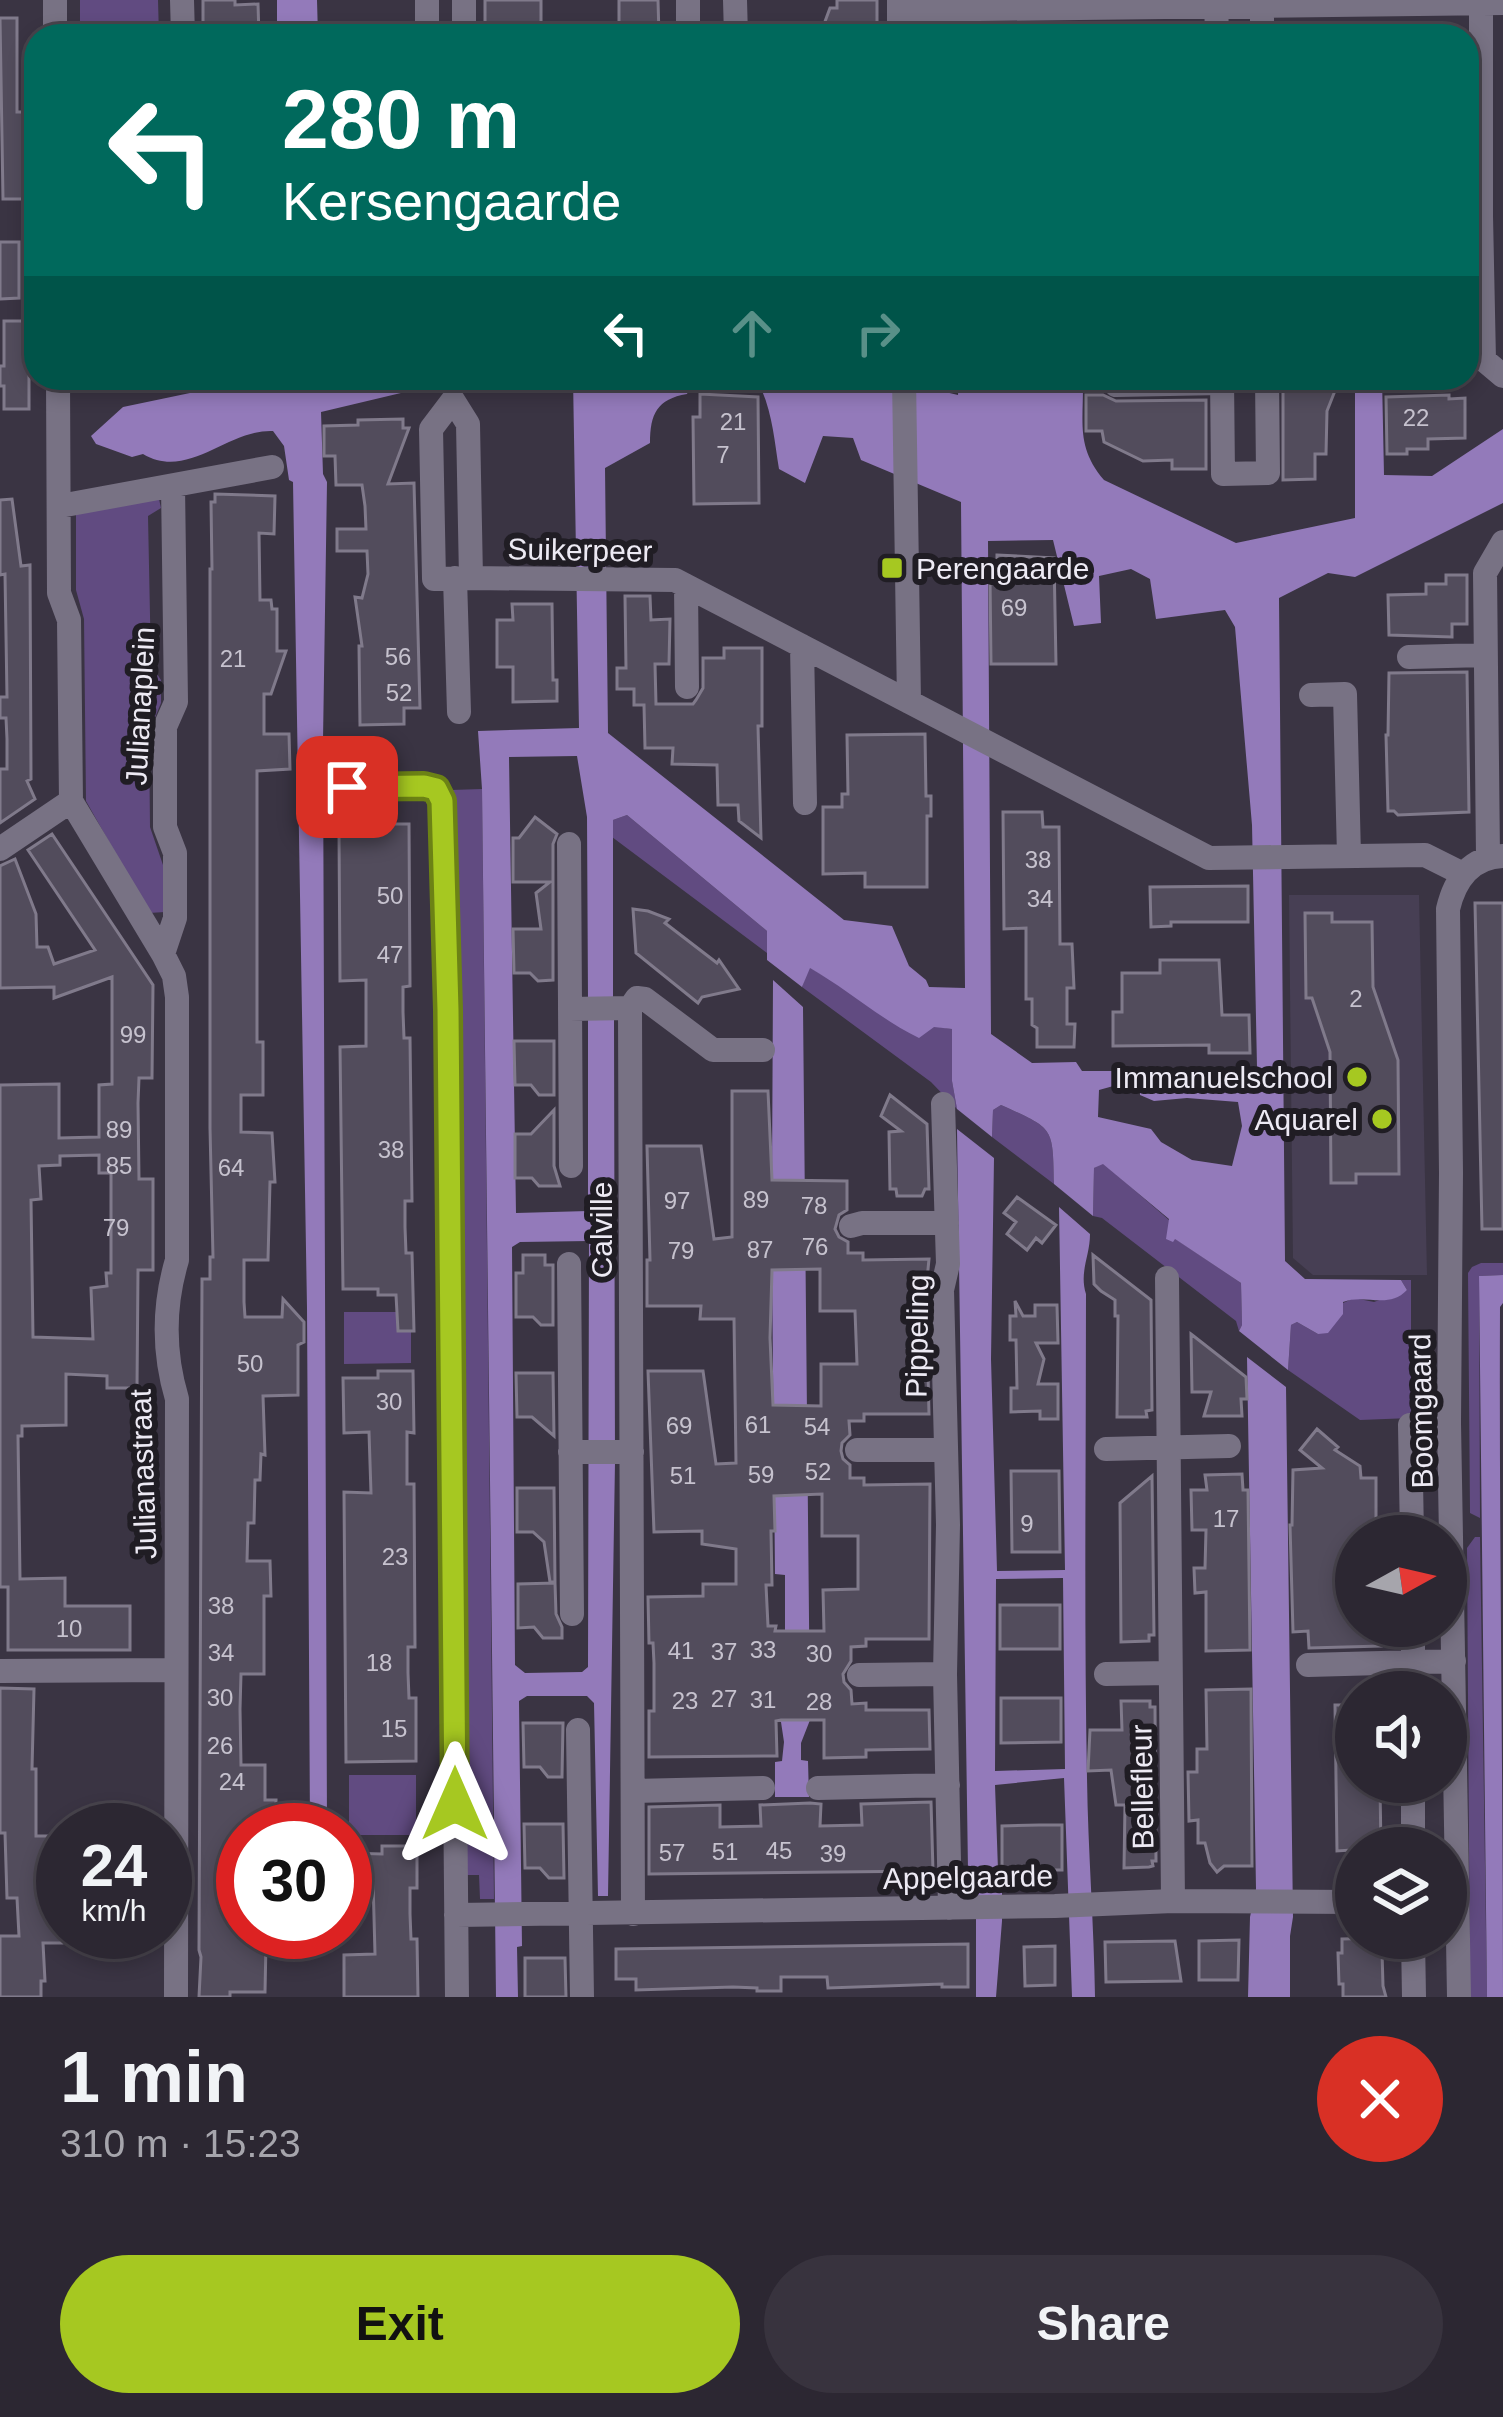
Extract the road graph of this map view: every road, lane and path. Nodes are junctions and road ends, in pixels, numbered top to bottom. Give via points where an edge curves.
1 (1262, 2) edge
2 (1488, 2) edge
3 (1216, 3) edge
4 (899, 5) edge
5 (1503, 376) edge
6 (58, 390) edge
7 (452, 390) edge
8 (453, 390) edge
9 (904, 390) edge
10 (1222, 390) edge
11 (1267, 390) edge
12 (272, 467) dead end
13 (172, 486) junction
14 (60, 506) junction
15 (1503, 542) edge
16 (463, 578) junction
17 (686, 586) junction
18 (802, 646) junction
19 (1485, 655) junction
20 (1409, 657) dead end
21 (687, 687) dead end
22 (1311, 695) dead end
23 (909, 701) junction
24 (459, 712) dead end
25 (347, 787) dead end
26 (71, 801) junction
27 (805, 803) dead end
28 (569, 844) dead end
29 (0, 849) edge
30 (1349, 856) junction
31 (1496, 856) edge
32 (1463, 874) junction
33 (163, 954) junction
34 (623, 1008) junction
35 (577, 1009) junction
36 (763, 1050) dead end
37 (943, 1104) dead end
38 (571, 1166) dead end
39 (947, 1223) junction
40 (851, 1226) dead end
41 (568, 1264) dead end
42 (1167, 1278) dead end
43 (1410, 1425) dead end
44 (1229, 1447) dead end
45 (1168, 1448) junction
46 (1106, 1449) dead end
47 (857, 1450) dead end
48 (946, 1450) junction
49 (577, 1452) junction
50 (625, 1452) junction
51 (1412, 1515) edge
52 (572, 1614) dead end
53 (1413, 1647) edge
54 (1454, 1661) junction
55 (1413, 1663) junction
56 (1308, 1665) dead end
57 (176, 1670) junction
58 (0, 1671) edge
59 (1413, 1671) edge
60 (1170, 1673) junction
61 (1106, 1674) dead end
62 (859, 1675) dead end
63 (945, 1675) junction
64 (578, 1730) dead end
65 (948, 1785) junction
66 (763, 1788) dead end
67 (818, 1788) dead end
68 (633, 1791) junction
69 (1453, 1827) edge
70 (1173, 1900) junction
71 (1335, 1902) edge
72 (958, 1907) junction
73 (456, 1915) junction
74 (607, 1915) junction
75 (1414, 1959) edge
76 (1456, 1959) edge
77 (176, 1997) edge
78 (457, 1997) edge
79 (582, 1997) edge
80 (1414, 1997) edge
81 (1459, 1997) edge

1 - 2 street
1 - 3 street
2 - 5 street via 1484,360
3 - 4 street
6 - 14 street
7 - 16 street, Suikerpeer via 431,429 434,579
8 - 16 street, Suikerpeer via 468,424
9 - 23 street
10 - 11 street via 1223,474 1268,473
12 - 13 street
13 - 14 street
13 - 33 street, Julianaplein via 176,702 165,727 165,827 175,853 175,918
14 - 26 street
15 - 19 street via 1485,573
16 - 17 street, Suikerpeer
16 - 24 street, Suikerpeer
17 - 18 street, Suikerpeer
17 - 21 street, Suikerpeer
18 - 23 street, Suikerpeer
18 - 27 street
19 - 20 street
19 - 31 street
22 - 30 street via 1346,694
23 - 30 street via 1209,858
25 - 73 street via 424,786 442,801
26 - 29 street
26 - 33 street
28 - 35 street, Calville
30 - 32 street via 1425,855
31 - 32 street
32 - 54 street, Boomgaard via 1448,909
33 - 57 street, Julianastraat via 178,1021 177,1260 167,1295 167,1365 177,1400
34 - 35 street
34 - 36 street via 645,999 712,1050
34 - 50 street, Calville
35 - 38 street, Calville
37 - 39 street, Pippeling
39 - 40 street
39 - 48 street, Pippeling
41 - 49 street, Calville
42 - 45 street, Bellefleur
43 - 51 street
44 - 45 street
45 - 46 street
45 - 60 street, Bellefleur
47 - 48 street
48 - 63 street, Pippeling
49 - 50 street
49 - 52 street, Calville
50 - 68 street, Calville
53 - 55 street
54 - 55 street
54 - 69 street, Boomgaard
55 - 56 street
55 - 59 street
57 - 58 street
57 - 77 street, Julianastraat
60 - 61 street
60 - 70 street, Bellefleur
62 - 63 street
63 - 65 street, Pippeling
64 - 74 street
65 - 67 street
65 - 72 street, Pippeling
66 - 68 street
68 - 74 street, Calville
70 - 71 street, Appelgaarde
70 - 72 street, Appelgaarde
72 - 74 street, Appelgaarde
73 - 74 street, Appelgaarde
73 - 78 street
74 - 79 street
75 - 80 street
76 - 81 street, Boomgaard

